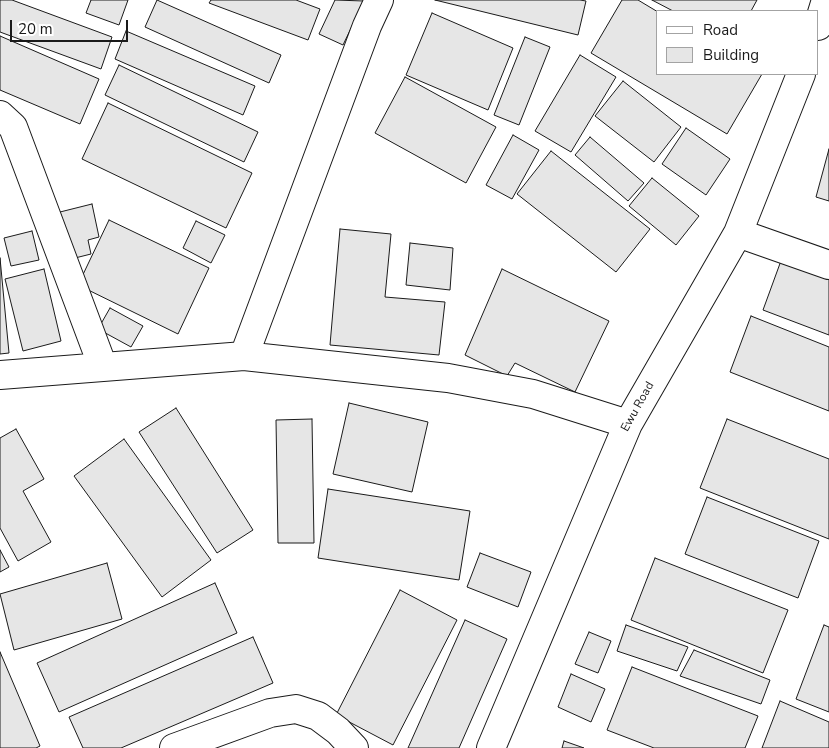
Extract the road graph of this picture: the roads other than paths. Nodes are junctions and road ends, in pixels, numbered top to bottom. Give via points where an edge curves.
1 (379, 0) edge
2 (826, 0) edge
3 (819, 23) edge
4 (800, 75) edge
5 (0, 115) edge
6 (738, 232) junction
7 (829, 265) edge
8 (244, 356) junction
9 (103, 367) junction
10 (0, 375) edge
11 (628, 424) junction
12 (174, 748) edge
13 (354, 748) edge
14 (490, 748) edge

1 - 8 street
2 - 3 street
4 - 6 street, Ewu Road
5 - 9 street via 13,127
6 - 7 street
6 - 11 street, Ewu Road
8 - 9 street
8 - 11 street via 448,378 533,394
9 - 10 street
11 - 14 street, Ewu Road
12 - 13 street via 270,713 296,709 318,716

